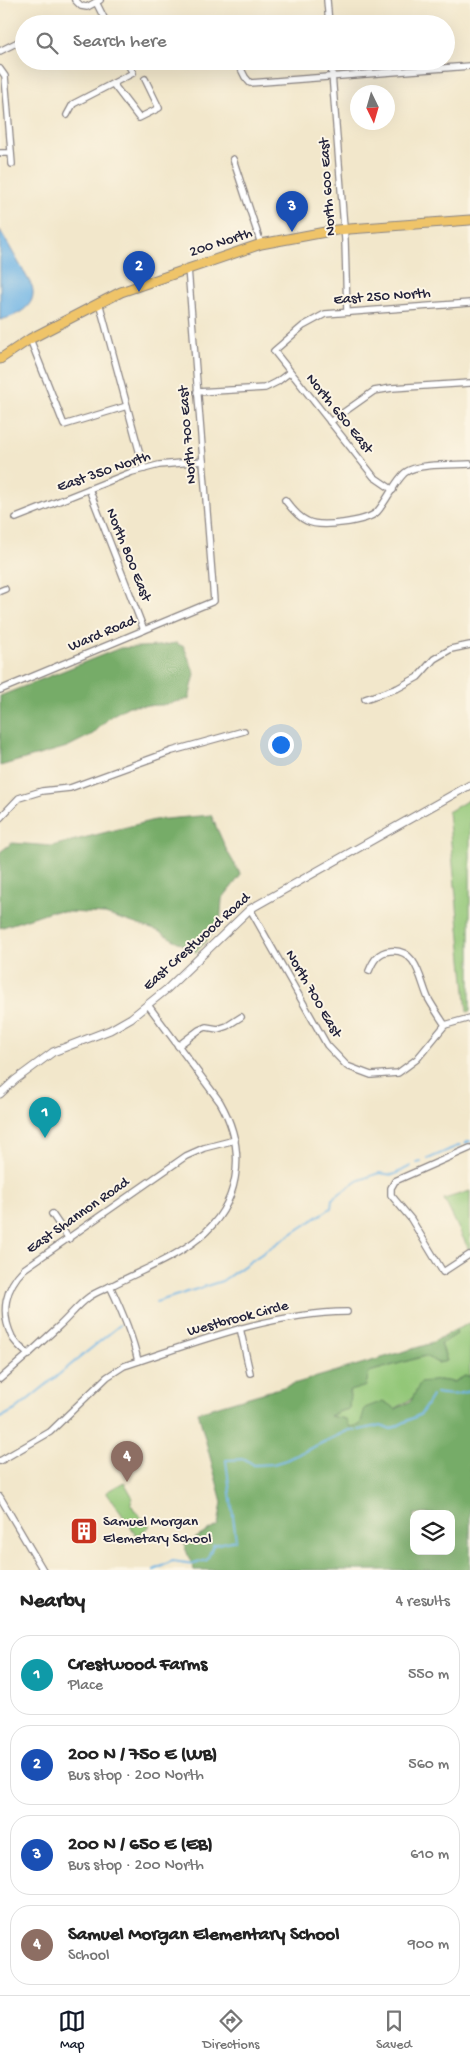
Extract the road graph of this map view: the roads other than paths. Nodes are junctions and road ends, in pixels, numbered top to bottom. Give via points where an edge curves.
1 (75, 0) edge
2 (327, 0) edge
3 (98, 1) edge
4 (104, 15) edge
5 (328, 15) edge
6 (15, 44) edge
7 (0, 51) edge
8 (470, 66) edge
9 (455, 67) edge
10 (0, 68) edge
11 (130, 70) edge
12 (242, 70) edge
13 (333, 70) edge
14 (420, 70) edge
15 (333, 77) junction
16 (145, 79) dead end
17 (114, 84) junction
18 (68, 115) dead end
19 (0, 153) edge
20 (10, 154) junction
21 (233, 159) dead end
22 (12, 164) dead end
23 (470, 220) edge
24 (344, 229) junction
25 (261, 244) junction
26 (188, 268) junction
27 (99, 302) junction
28 (470, 303) edge
29 (348, 312) junction
30 (30, 339) junction
31 (0, 359) edge
32 (290, 372) junction
33 (470, 382) edge
34 (197, 392) junction
35 (127, 406) junction
36 (330, 422) junction
37 (203, 461) junction
38 (470, 464) edge
39 (144, 469) junction
40 (89, 489) junction
41 (393, 490) junction
42 (285, 500) dead end
43 (16, 518) dead end
44 (214, 601) joint
45 (144, 630) junction
46 (470, 645) edge
47 (0, 690) edge
48 (365, 699) dead end
49 (244, 732) dead end
50 (470, 785) edge
51 (0, 818) edge
52 (250, 909) junction
53 (369, 971) dead end
54 (148, 1005) junction
55 (240, 1017) dead end
56 (470, 1018) edge
57 (445, 1025) junction
58 (178, 1046) junction
59 (0, 1094) edge
60 (235, 1140) junction
61 (470, 1148) edge
62 (52, 1214) dead end
63 (69, 1239) junction
64 (469, 1255) edge
65 (110, 1286) junction
66 (346, 1312) dead end
67 (240, 1328) junction
68 (29, 1355) junction
69 (138, 1361) junction
70 (250, 1373) dead end
71 (0, 1379) edge
72 (0, 1461) edge
73 (0, 1497) edge
74 (43, 1570) edge

1 - 3 street via 87,7
2 - 5 street
3 - 4 street
6 - 7 street
8 - 9 street
10 - 20 street via 7,96
11 - 17 street via 132,73
12 - 15 street via 250,83
13 - 15 street, North 600 East
14 - 15 street
15 - 24 street, North 600 East
16 - 17 street via 159,108 139,118
17 - 18 street via 73,104
19 - 20 street
20 - 22 street
21 - 25 street
23 - 24 main road, 200 North
24 - 25 main road, 200 North
24 - 29 street, North 600 East
25 - 26 main road, 200 North
26 - 27 main road, 200 North
26 - 34 street, North 700 East
27 - 30 main road, 200 North
27 - 35 street
28 - 29 street, East 250 North
29 - 32 street, East 250 North via 325,314 303,326 274,351
30 - 31 main road, 200 North
30 - 35 street via 64,425
32 - 34 street, North 650 East via 265,388
32 - 36 street, North 650 East
33 - 36 street via 374,391
34 - 37 street, North 700 East
35 - 39 street
36 - 41 street, North 650 East via 374,477
37 - 39 street, East 350 North
37 - 44 street, North 700 East
38 - 41 street via 416,467 406,472
39 - 40 street, East 350 North
40 - 43 street, East 350 North
40 - 45 street, North 800 East
41 - 42 street via 376,513 365,519 321,524 308,522
44 - 45 street, Ward Road
45 - 47 street, Ward Road
46 - 48 street via 451,649 434,659 418,677 398,688
49 - 51 street via 172,751 70,788 18,798
50 - 52 street, East Crestwood Road
52 - 54 street, East Crestwood Road
52 - 57 street, North 700 East via 327,1045 347,1066 370,1075 398,1073 417,1059
53 - 57 street via 373,960 382,952 397,952 410,958 428,998
54 - 58 street
54 - 59 street, East Crestwood Road via 110,1030 53,1052
55 - 58 street via 218,1029 206,1027 199,1030
56 - 57 street
58 - 60 street via 220,1102
60 - 63 street, East Shannon Road via 186,1156
60 - 65 street via 237,1165 234,1186 226,1208 210,1229 186,1248
61 - 64 street via 396,1181 391,1188 391,1195 443,1272
62 - 63 street
63 - 68 street, East Shannon Road via 24,1269 6,1293 6,1323 12,1337
65 - 68 street via 89,1297
65 - 69 street via 125,1316
66 - 67 street, Westbrook Circle via 304,1314
67 - 69 street, Westbrook Circle
67 - 70 street
68 - 71 street
69 - 72 street, Westbrook Circle via 107,1377 50,1432
73 - 74 street

